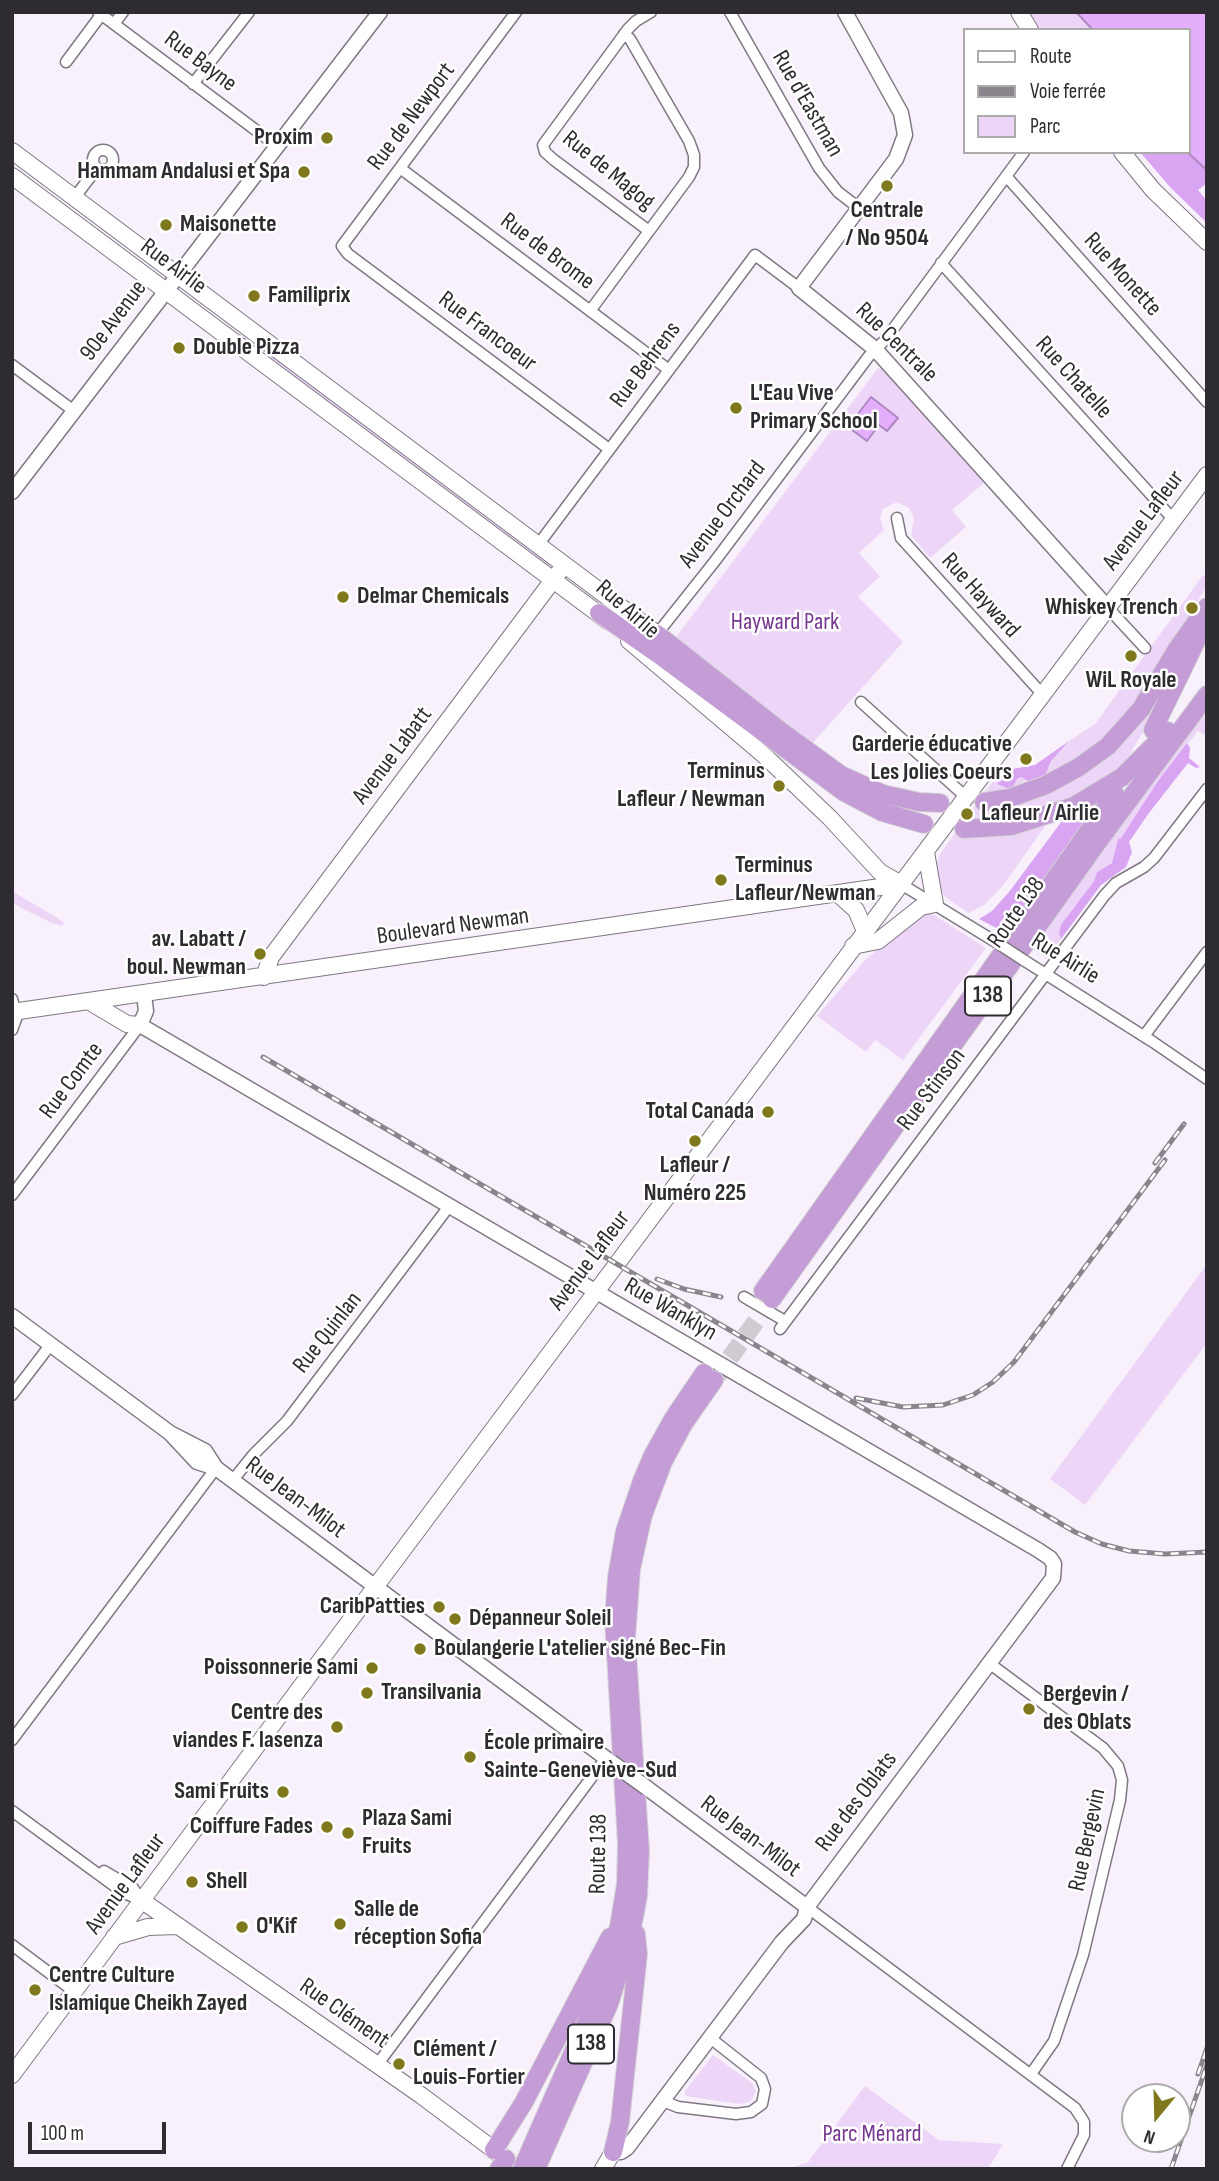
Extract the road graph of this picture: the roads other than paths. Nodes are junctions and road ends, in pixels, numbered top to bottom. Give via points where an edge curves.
1 (123, 12) edge
2 (248, 12) edge
3 (380, 12) edge
4 (651, 12) edge
5 (730, 12) edge
6 (845, 12) edge
7 (1019, 12) edge
8 (514, 13) edge
9 (99, 14) edge
10 (114, 24) junction
11 (1029, 28) edge
12 (624, 34) junction
13 (66, 62) dead end
14 (193, 84) junction
15 (277, 146) junction
16 (12, 151) edge
17 (1022, 154) edge
18 (1124, 154) edge
19 (97, 168) dead end
20 (400, 168) junction
21 (12, 176) edge
22 (1006, 176) junction
23 (75, 197) junction
24 (859, 208) junction
25 (649, 231) junction
26 (1207, 243) edge
27 (342, 246) joint
28 (941, 263) junction
29 (178, 275) junction
30 (799, 288) junction
31 (166, 291) junction
32 (590, 311) junction
33 (875, 349) junction
34 (12, 365) edge
35 (669, 370) junction
36 (1207, 402) edge
37 (74, 411) junction
38 (609, 449) junction
39 (1207, 475) edge
40 (12, 492) edge
41 (897, 518) dead end
42 (1174, 519) junction
43 (538, 545) junction
44 (565, 565) junction
45 (553, 579) junction
46 (1207, 607) edge
47 (1108, 608) junction
48 (598, 613) junction
49 (1207, 618) edge
50 (657, 634) junction
51 (1145, 648) dead end
52 (1207, 694) edge
53 (1043, 695) junction
54 (861, 702) dead end
55 (1153, 730) dead end
56 (1207, 789) edge
57 (1115, 794) dead end
58 (975, 800) junction
59 (940, 803) dead end
60 (924, 824) dead end
61 (964, 828) dead end
62 (926, 852) junction
63 (901, 884) junction
64 (837, 893) junction
65 (935, 904) junction
66 (865, 930) junction
67 (853, 946) junction
68 (1207, 952) edge
69 (1046, 974) junction
70 (264, 977) junction
71 (144, 994) junction
72 (90, 1002) junction
73 (14, 1008) edge
74 (140, 1026) junction
75 (12, 1030) edge
76 (1144, 1036) junction
77 (1207, 1079) edge
78 (12, 1195) edge
79 (450, 1205) junction
80 (595, 1292) junction
81 (759, 1296) junction
82 (12, 1315) edge
83 (51, 1344) junction
84 (709, 1377) tunnel mouth
85 (12, 1395) edge
86 (216, 1468) junction
87 (233, 1480) junction
88 (1055, 1569) joint
89 (375, 1586) junction
90 (989, 1663) junction
91 (12, 1740) edge
92 (609, 1760) junction
93 (12, 1811) edge
94 (141, 1900) junction
95 (807, 1907) junction
96 (627, 1919) junction
97 (177, 1926) junction
98 (114, 1937) junction
99 (12, 1945) edge
100 (75, 1992) junction
101 (709, 2036) junction
102 (377, 2064) junction
103 (1031, 2074) junction
104 (12, 2075) edge
105 (663, 2101) junction
106 (613, 2152) junction
107 (518, 2163) edge
108 (603, 2169) edge
109 (1067, 2169) edge

1 - 10 street
2 - 14 street
3 - 15 street, 90e Avenue
4 - 12 street, Rue de Magog
5 - 24 street, Rue d'Eastman via 819,168 838,192
6 - 24 street via 905,124 896,159
7 - 11 main road
8 - 20 street, Rue de Newport
9 - 10 street, Rue Bayne
9 - 13 street
10 - 14 street, Rue Bayne
12 - 25 street via 694,155 689,177
12 - 25 street, Rue de Magog via 543,149
14 - 15 street, Rue Bayne
15 - 29 street, 90e Avenue
16 - 23 main road, Rue Airlie
17 - 22 street, Avenue Orchard
18 - 26 main road
19 - 23 street
20 - 27 street, Rue de Newport
20 - 32 street, Rue de Brome
21 - 31 main road, Rue Airlie
22 - 28 street, Avenue Orchard
22 - 36 street, Rue Monette
23 - 29 main road, Rue Airlie
24 - 30 street
25 - 32 street
27 - 38 street, Rue Francoeur
28 - 33 street, Avenue Orchard
28 - 42 street, Rue Chatelle
29 - 31 street, 90e Avenue
29 - 43 main road, Rue Airlie
30 - 33 street, Rue Centrale
30 - 35 street, Rue Behrens via 755,255
31 - 37 street, 90e Avenue
31 - 45 main road, Rue Airlie
32 - 35 street, Rue de Brome
33 - 47 street, Rue Centrale
33 - 50 street, Avenue Orchard
34 - 37 street
35 - 38 street, Rue Behrens
37 - 40 street, 90e Avenue
38 - 43 street, Rue Behrens
39 - 42 main road, Avenue Lafleur
41 - 53 street, Rue Hayward via 901,538
42 - 47 main road, Avenue Lafleur
43 - 44 main road, Rue Airlie
44 - 45 main road, Avenue Labatt
44 - 50 main road, Rue Airlie
45 - 48 main road, Rue Airlie
45 - 70 main road, Avenue Labatt via 271,957
46 - 58 highway via 1141,709 1108,746 1046,785 1023,794
47 - 51 street, Rue Centrale
47 - 53 main road, Avenue Lafleur
48 - 60 highway via 838,788 882,811
48 - 63 main road, Rue Airlie via 766,757 880,872
49 - 55 highway
50 - 59 highway via 841,775 883,794
52 - 61 highway via 1131,769 1088,798 1029,822
52 - 81 highway, Route 138 / 138
53 - 58 main road, Avenue Lafleur
54 - 58 street
56 - 69 street, Rue Stinson via 1154,858 1108,890
57 - 81 highway, Route 138 / 138
58 - 62 main road, Avenue Lafleur
62 - 63 main road, Avenue Lafleur
62 - 65 main road
63 - 64 main road, Boulevard Newman
63 - 65 street, Rue Airlie
63 - 66 main road, Avenue Lafleur
64 - 66 main road via 856,910
64 - 70 main road, Boulevard Newman
65 - 67 main road via 920,907 878,941
65 - 69 street, Rue Airlie, bridge
66 - 67 main road, Avenue Lafleur
67 - 80 main road, Avenue Lafleur
68 - 76 street
69 - 76 street, Rue Airlie
69 - 81 street, Rue Stinson via 782,1325
70 - 71 main road, Boulevard Newman
71 - 72 main road, Boulevard Newman
71 - 74 street via 146,1015
72 - 73 main road, Boulevard Newman
72 - 74 main road via 127,1024
73 - 75 street
74 - 78 street, Rue Comte
74 - 79 street, Rue Wanklyn
76 - 77 street, Rue Airlie
79 - 80 street, Rue Wanklyn
79 - 87 street, Rue Quinlan via 286,1421
80 - 88 street, Rue Wanklyn via 1038,1550 1050,1558
80 - 89 main road, Avenue Lafleur
82 - 83 street, Rue Jean-Milot
83 - 85 street
83 - 86 street, Rue Jean-Milot via 170,1433 197,1462
84 - 96 highway, Route 138 / 138 via 673,1419 653,1455 629,1517 618,1568 613,1634 627,1844
86 - 87 street, Rue Jean-Milot
86 - 91 street
87 - 89 street, Rue Jean-Milot
88 - 90 street, Rue des Oblats
89 - 92 street, Rue Jean-Milot
89 - 94 main road, Avenue Lafleur
90 - 95 street, Rue des Oblats
90 - 103 street, Rue Bergevin via 1103,1748 1118,1766 1122,1780 1088,1936 1054,2041
92 - 95 street, Rue Jean-Milot, bridge
92 - 102 street
93 - 94 street, Rue Clément via 88,1864 128,1884
94 - 97 main road, Rue Clément
94 - 98 main road, Avenue Lafleur
95 - 101 street, Rue des Oblats via 804,1919
95 - 103 street, Rue Jean-Milot
96 - 106 highway via 638,1954
96 - 107 highway, Route 138 / 138 via 600,1991
96 - 107 highway via 530,2090
97 - 98 main road via 148,1927
97 - 102 main road, Rue Clément
98 - 100 main road, Avenue Lafleur
99 - 100 street
100 - 104 main road, Avenue Lafleur
101 - 105 street, Rue des Oblats
101 - 105 street via 761,2078 765,2089 762,2104 742,2114
102 - 107 main road, Rue Clément
103 - 109 street, Rue Jean-Milot via 1075,2108 1084,2122 1082,2142
105 - 106 street, Rue des Oblats via 627,2148
106 - 108 main road

